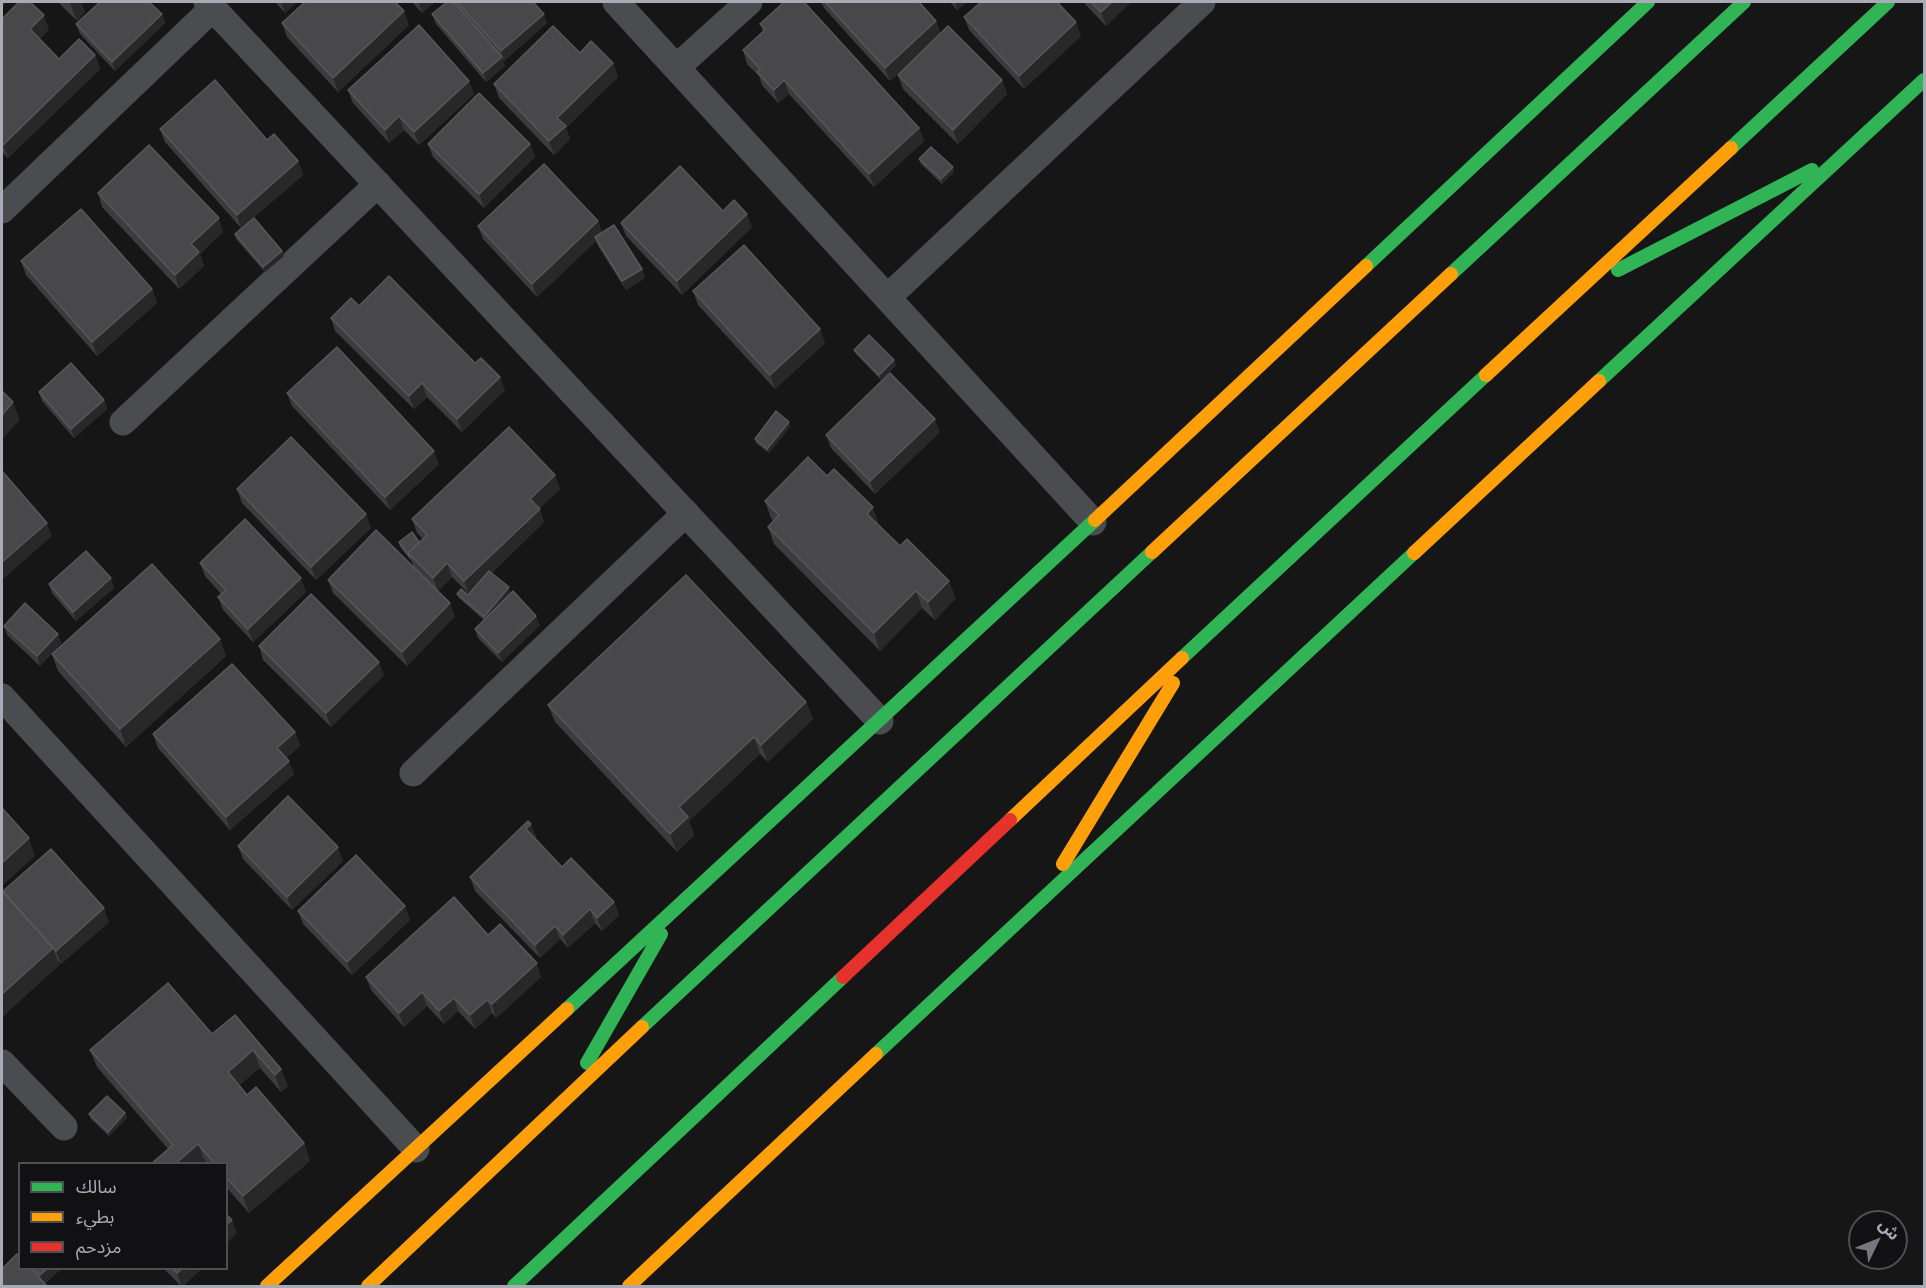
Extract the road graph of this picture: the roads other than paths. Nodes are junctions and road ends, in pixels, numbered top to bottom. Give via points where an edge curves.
1 (616, 2) edge
2 (749, 2) edge
3 (1202, 2) edge
4 (1648, 2) edge
5 (1744, 2) edge
6 (1888, 2) edge
7 (210, 5) edge
8 (677, 67) junction
9 (1924, 80) edge
10 (1849, 150) junction
11 (378, 184) junction
12 (2, 210) edge
13 (1581, 289) junction
14 (889, 296) junction
15 (123, 422) dead end
16 (686, 513) junction
17 (1093, 522) junction
18 (1193, 648) junction
19 (2, 697) edge
20 (880, 721) junction
21 (413, 773) dead end
22 (1043, 897) junction
23 (673, 911) junction
24 (2, 1063) edge
25 (564, 1099) junction
26 (64, 1127) dead end
27 (416, 1149) junction
28 (267, 1287) edge
29 (368, 1287) edge
30 (514, 1287) edge
31 (629, 1287) edge

1 - 8 street
2 - 8 street
3 - 14 street
4 - 17 main road
5 - 25 main road
6 - 13 main road
7 - 11 street
7 - 12 street
8 - 14 street
9 - 10 main road
10 - 13 main road
10 - 22 main road
11 - 15 street
11 - 16 street
13 - 18 main road
14 - 17 street
16 - 20 street
16 - 21 street
17 - 20 main road
18 - 22 main road
18 - 30 main road
19 - 27 street
20 - 23 main road
22 - 31 main road
23 - 25 main road via 629,994
23 - 27 main road
24 - 26 street
25 - 29 main road
27 - 28 main road

